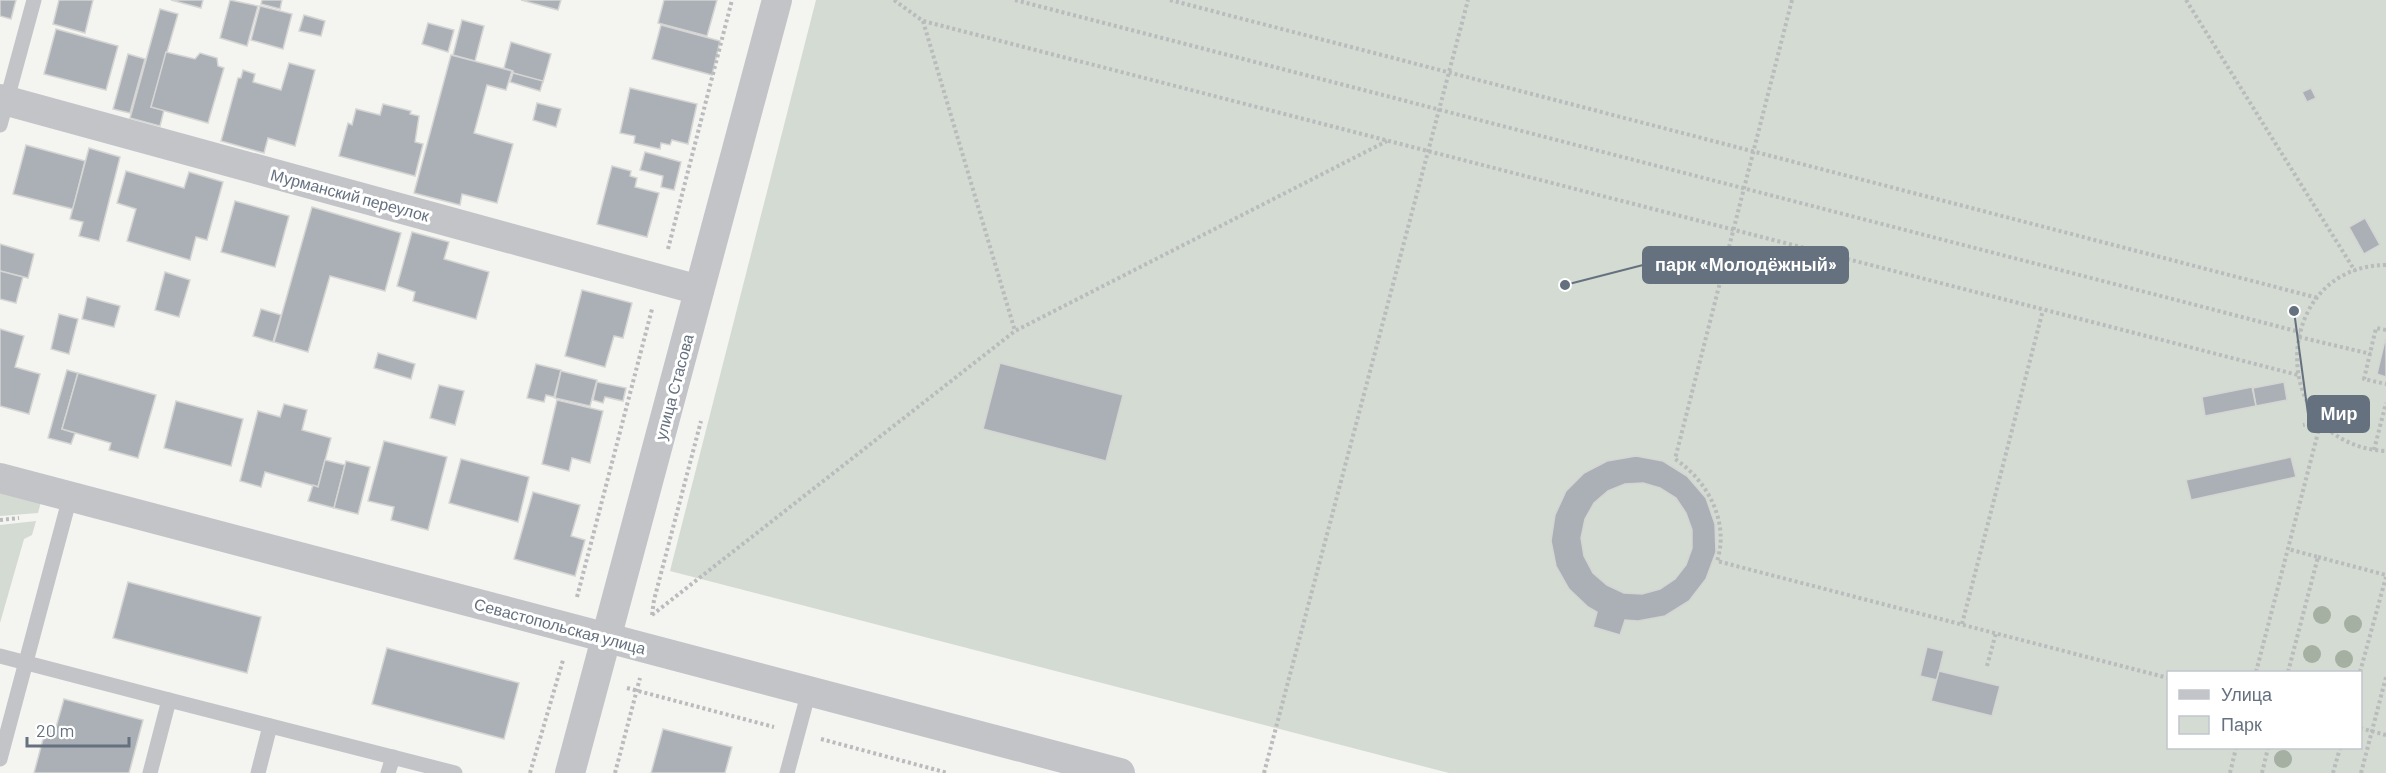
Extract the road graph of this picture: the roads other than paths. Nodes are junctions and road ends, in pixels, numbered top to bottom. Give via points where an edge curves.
1 (34, 0) edge
2 (777, 0) edge
3 (2, 108) edge
4 (699, 290) junction
5 (0, 478) edge
6 (70, 497) junction
7 (607, 638) junction
8 (0, 656) edge
9 (26, 662) junction
10 (810, 691) junction
11 (169, 700) junction
12 (270, 726) junction
13 (393, 757) junction
14 (0, 759) edge
15 (1056, 765) edge
16 (150, 773) edge
17 (258, 773) edge
18 (388, 773) edge
19 (455, 773) edge
20 (570, 773) edge
21 (787, 773) edge
22 (1120, 773) edge

1 - 3 lane
2 - 4 street, улица Стасова
3 - 4 street, Мурманский переулок
4 - 7 street, улица Стасова
5 - 6 street, Севастопольская улица
6 - 7 street, Севастопольская улица
6 - 9 lane
7 - 10 street, Севастопольская улица
7 - 20 street, улица Стасова
8 - 9 lane
9 - 11 lane
9 - 14 lane
10 - 15 street, Севастопольская улица
10 - 21 lane
11 - 12 lane
11 - 16 lane
12 - 13 lane
12 - 17 lane
13 - 18 lane
13 - 19 lane
15 - 22 street, Севастопольская улица

